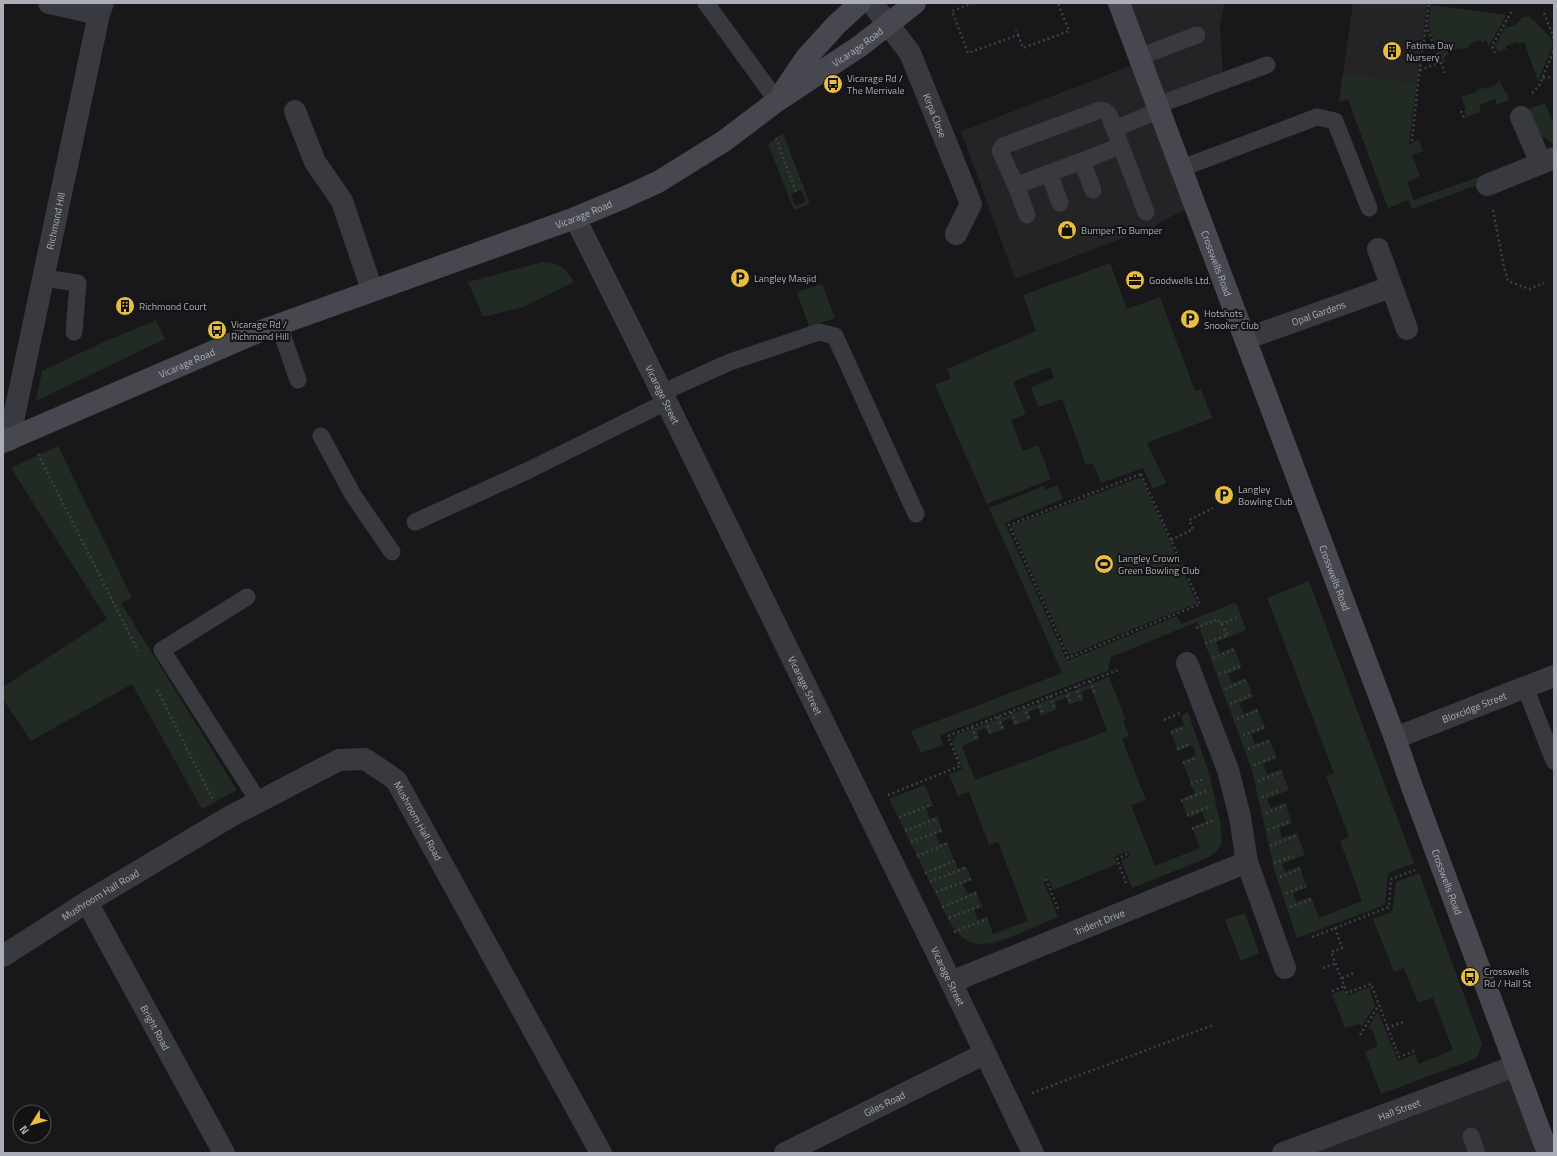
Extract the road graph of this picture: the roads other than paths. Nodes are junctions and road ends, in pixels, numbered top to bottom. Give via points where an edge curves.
1 (49, 3) edge
2 (706, 3) edge
3 (860, 3) edge
4 (872, 3) edge
5 (915, 3) edge
6 (1119, 3) edge
7 (101, 9) edge
8 (888, 24) junction
9 (1197, 35) dead end
10 (1139, 57) junction
11 (1267, 65) dead end
12 (777, 101) junction
13 (1158, 107) junction
14 (295, 111) dead end
15 (1521, 117) dead end
16 (1114, 129) junction
17 (1120, 146) junction
18 (1082, 161) junction
19 (1548, 161) edge
20 (1182, 168) junction
21 (1049, 173) junction
22 (1487, 185) dead end
23 (1016, 186) junction
24 (1093, 190) dead end
25 (1060, 203) dead end
26 (1369, 208) dead end
27 (1146, 212) dead end
28 (1027, 215) dead end
29 (574, 218) junction
30 (956, 234) dead end
31 (1378, 249) dead end
32 (43, 278) junction
33 (1391, 287) junction
34 (372, 290) junction
35 (279, 325) junction
36 (1407, 329) dead end
37 (74, 332) dead end
38 (1245, 339) junction
39 (298, 380) dead end
40 (663, 398) junction
41 (321, 436) dead end
42 (6, 441) edge
43 (916, 514) dead end
44 (414, 522) dead end
45 (392, 552) dead end
46 (247, 597) dead end
47 (1187, 663) dead end
48 (1554, 676) edge
49 (1525, 687) junction
50 (1395, 738) junction
51 (1554, 761) edge
52 (259, 802) junction
53 (1247, 862) junction
54 (87, 902) junction
55 (3, 956) edge
56 (1285, 968) dead end
57 (951, 982) junction
58 (984, 1054) junction
59 (1515, 1066) junction
60 (1471, 1136) dead end
61 (224, 1153) edge
62 (601, 1153) edge
63 (785, 1153) edge
64 (1033, 1153) edge
65 (1283, 1153) edge
66 (1477, 1153) edge
67 (1548, 1153) edge

1 - 7 street
2 - 12 lane
3 - 12 main road, Vicarage Road via 806,58
4 - 8 street, Kirpa Close
5 - 8 main road, Vicarage Road
6 - 10 main road, Crosswells Road
7 - 32 street, Richmond Hill
8 - 12 main road, Vicarage Road via 860,46
8 - 30 street, Kirpa Close via 910,53 971,204
9 - 10 lane
10 - 13 main road, Crosswells Road
11 - 13 lane
12 - 29 main road, Vicarage Road via 724,141 658,182
13 - 16 lane
13 - 20 main road, Crosswells Road
14 - 34 street via 315,162 342,201
15 - 19 street
16 - 17 lane
16 - 23 lane via 1109,115 1100,110 1003,146 1000,151
17 - 18 lane
17 - 27 lane
18 - 21 lane
18 - 24 lane
19 - 22 street
20 - 26 lane via 1317,117 1335,121
20 - 38 main road, Crosswells Road
21 - 23 lane
21 - 25 lane
23 - 28 lane
29 - 34 main road, Vicarage Road
29 - 40 street, Vicarage Street
31 - 33 street
32 - 37 lane via 78,283
32 - 42 street, Richmond Hill
33 - 36 street
33 - 38 street, Opal Gardens
34 - 35 main road, Vicarage Road
35 - 39 lane
35 - 42 main road, Vicarage Road
38 - 50 main road, Crosswells Road
40 - 43 lane via 730,362 819,332 835,336
40 - 44 lane via 527,471
40 - 57 street, Vicarage Street
41 - 45 lane via 353,495
46 - 52 lane via 162,650
47 - 53 street via 1228,770 1240,817
48 - 49 street, Bloxcidge Street
49 - 50 street, Bloxcidge Street
49 - 51 lane
50 - 59 main road, Crosswells Road
52 - 54 street, Mushroom Hall Road
52 - 62 street, Mushroom Hall Road via 338,760 364,760 396,780
53 - 56 street
53 - 57 street, Trident Drive
54 - 55 street, Mushroom Hall Road
54 - 61 street, Bright Road
57 - 58 street, Vicarage Street
58 - 63 street, Giles Road
58 - 64 street, Vicarage Street
59 - 65 street, Hall Street
59 - 67 main road, Crosswells Road
60 - 66 lane

